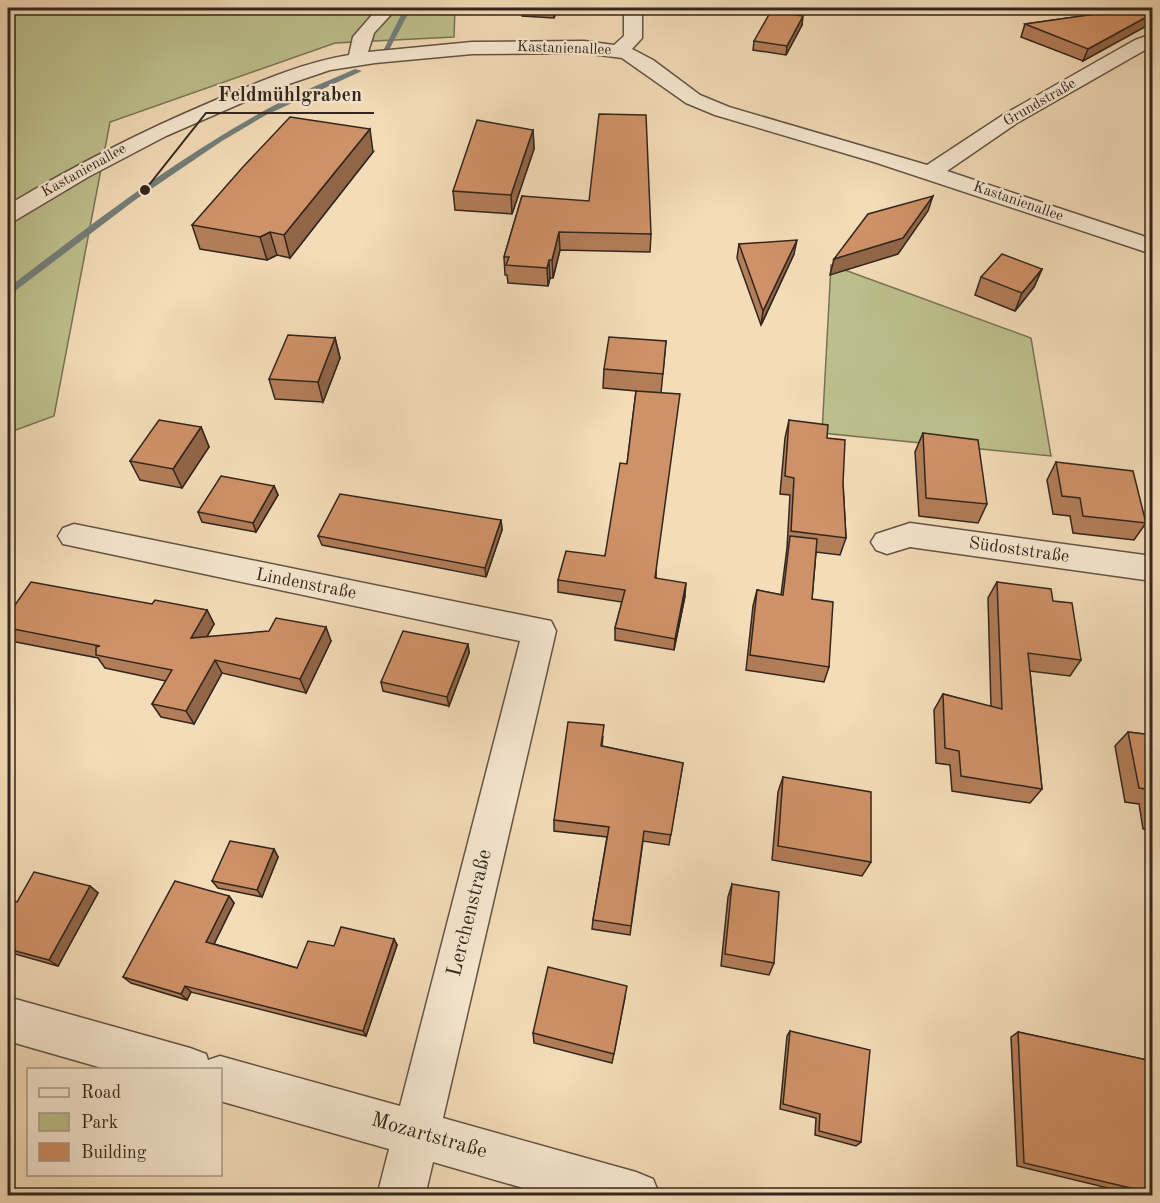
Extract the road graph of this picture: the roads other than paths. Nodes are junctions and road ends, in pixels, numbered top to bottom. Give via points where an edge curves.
1 (388, 8) edge
2 (633, 8) edge
3 (1152, 40) edge
4 (618, 51) junction
5 (359, 59) junction
6 (931, 172) junction
7 (8, 214) edge
8 (1152, 247) edge
9 (74, 536) dead end
10 (887, 542) dead end
11 (1152, 569) edge
12 (539, 631) joint
13 (8, 1019) edge
14 (183, 1068) edge
15 (222, 1079) edge
16 (416, 1132) junction
17 (401, 1196) edge
18 (636, 1196) edge

1 - 5 street via 364,32
2 - 4 street via 633,38
3 - 6 street, Grundstraße via 1010,119
4 - 5 street, Kastanienallee via 515,47
4 - 6 street, Kastanienallee via 646,64 703,104
5 - 7 street, Kastanienallee via 303,72 196,115 80,172
6 - 8 street, Kastanienallee
9 - 12 street, Lindenstraße
10 - 11 street, Südoststraße via 910,535
12 - 16 street, Lerchenstraße
13 - 14 street
15 - 16 street, Mozartstraße
16 - 17 street, Lerchenstraße
16 - 18 street, Mozartstraße

